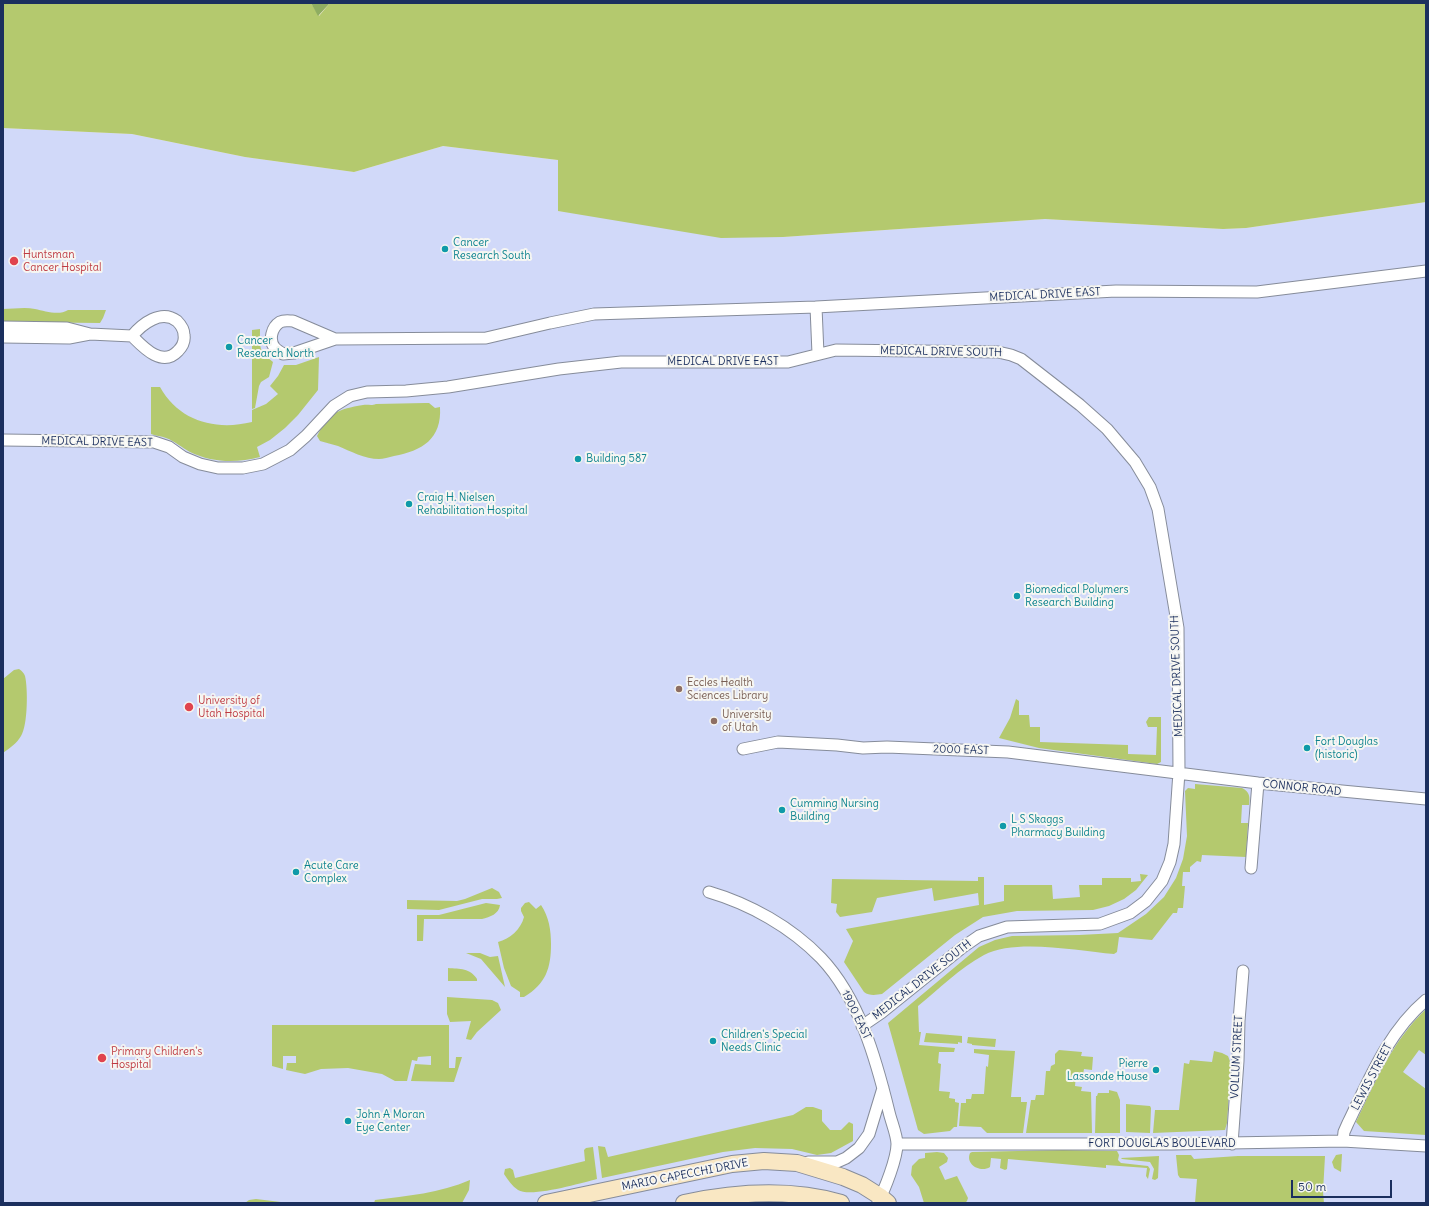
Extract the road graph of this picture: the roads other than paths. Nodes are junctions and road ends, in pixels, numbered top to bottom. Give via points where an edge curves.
1 (1426, 270) edge
2 (816, 307) junction
3 (3, 327) edge
4 (90, 334) junction
5 (132, 336) junction
6 (3, 337) edge
7 (335, 339) junction
8 (818, 354) junction
9 (3, 440) edge
10 (743, 749) dead end
11 (1179, 772) junction
12 (1258, 783) junction
13 (1426, 800) edge
14 (1251, 868) dead end
15 (709, 892) dead end
16 (1243, 971) dead end
17 (1426, 1000) edge
18 (862, 1026) junction
19 (883, 1087) junction
20 (1344, 1141) junction
21 (897, 1144) junction
22 (1232, 1144) junction
23 (1426, 1146) edge
24 (797, 1163) junction
25 (882, 1201) edge
26 (546, 1203) edge
27 (684, 1203) edge
28 (841, 1203) edge

1 - 2 street, MEDICAL DRIVE EAST via 1258,292 1116,291
2 - 7 street, MEDICAL DRIVE EAST via 594,314 486,338
2 - 8 street
3 - 4 street via 67,328
4 - 5 street
4 - 6 street via 69,338
5 - 5 street via 151,353 164,358 177,353 184,341 184,334 178,322 167,316 147,322
7 - 7 street via 293,321 287,321 276,326 272,331 271,340 274,347 283,354 294,353
8 - 9 street, MEDICAL DRIVE EAST via 788,362 621,362 558,369 448,387 360,393 334,406 290,450 263,464 243,468 218,468 200,464 154,442
8 - 11 street, MEDICAL DRIVE SOUTH via 836,350 998,352 1011,355 1021,359 1107,429 1135,462 1150,487 1158,509 1178,628
10 - 11 street, 2000 EAST via 778,742 837,744 863,748 1008,752
11 - 12 street, CONNOR ROAD
11 - 18 street, MEDICAL DRIVE SOUTH via 1174,844 1170,862 1162,881 1146,901 1130,913 1100,924 1007,927 979,936
12 - 13 street, CONNOR ROAD
12 - 14 street
15 - 18 street, 1900 EAST via 744,904 800,939 820,957 842,986
16 - 22 street, VOLLUM STREET
17 - 20 street, LEWIS STREET via 1390,1042 1348,1123
18 - 19 street, 1900 EAST via 869,1040
19 - 21 street, 1900 EAST
19 - 24 street via 869,1134 859,1148 837,1162
20 - 22 street, FORT DOUGLAS BOULEVARD
20 - 23 street, FORT DOUGLAS BOULEVARD
21 - 22 street, FORT DOUGLAS BOULEVARD
21 - 25 street, 1900 EAST
24 - 25 main road, MARIO CAPECCHI DRIVE via 862,1185
24 - 26 main road, MARIO CAPECCHI DRIVE via 764,1161 732,1164
27 - 28 main road via 747,1193 793,1194

